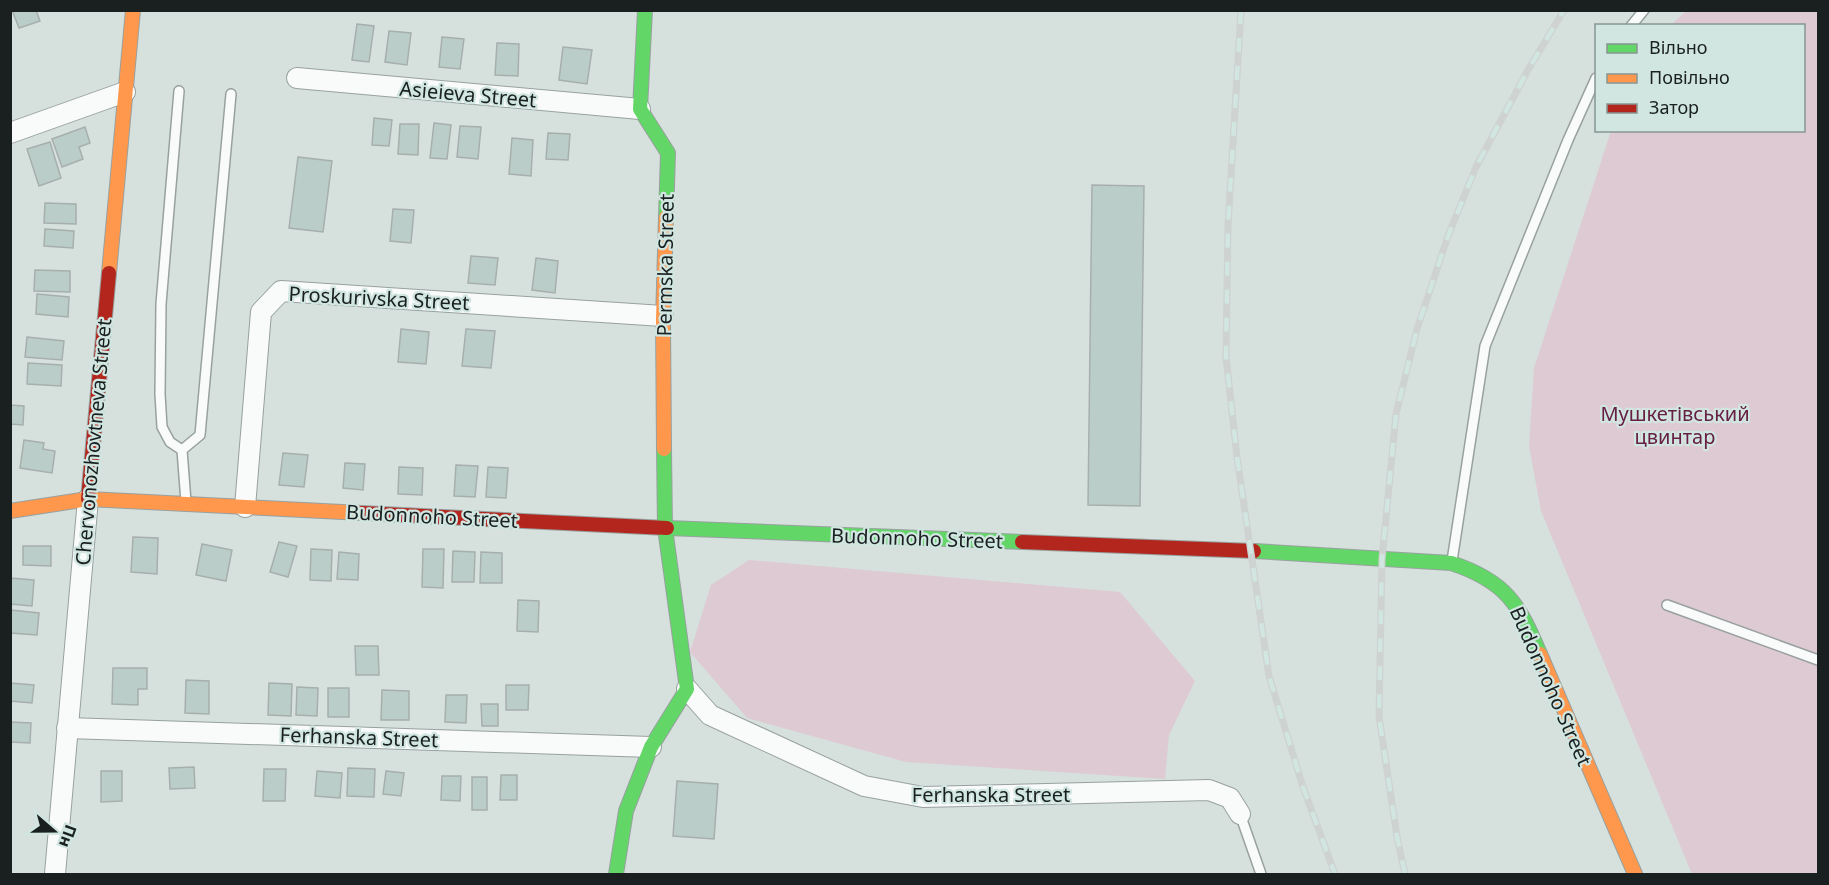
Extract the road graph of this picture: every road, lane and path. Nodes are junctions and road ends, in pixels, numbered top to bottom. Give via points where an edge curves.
1 (133, 10) edge
2 (645, 10) edge
3 (1644, 10) edge
4 (1633, 24) edge
5 (297, 78) dead end
6 (1595, 80) edge
7 (179, 91) dead end
8 (125, 92) junction
9 (231, 94) dead end
10 (640, 109) junction
11 (10, 134) edge
12 (663, 316) junction
13 (182, 450) junction
14 (88, 499) junction
15 (186, 503) junction
16 (245, 507) junction
17 (10, 511) edge
18 (665, 528) junction
19 (1451, 563) junction
20 (1667, 605) dead end
21 (1818, 660) edge
22 (687, 689) junction
23 (67, 728) junction
24 (651, 747) junction
25 (1240, 814) joint
26 (55, 874) edge
27 (616, 874) edge
28 (1261, 874) edge
29 (1635, 874) edge

1 - 8 main road, Chervonozhovtneva Street
2 - 10 main road
3 - 4 lane
5 - 10 street, Asieieva Street
6 - 19 lane via 1485,346
7 - 13 lane via 161,304 160,394 162,427 170,442
8 - 11 street
8 - 14 main road, Chervonozhovtneva Street
9 - 13 lane via 200,435
10 - 12 main road, Permska Street via 668,153
12 - 16 street, Proskurivska Street via 281,291 261,312
12 - 18 main road, Permska Street
13 - 15 lane
14 - 15 main road, Budonnoho Street
14 - 17 main road, Budonnoho Street
14 - 23 street, Chervonozhovtneva Street
15 - 16 main road, Budonnoho Street
16 - 18 main road, Budonnoho Street
18 - 19 main road, Budonnoho Street via 1250,551
18 - 22 main road
19 - 29 main road, Budonnoho Street via 1475,570 1492,581 1522,612
20 - 21 lane
22 - 24 main road
22 - 25 street, Ferhanska Street via 710,715 864,786 923,797 1209,790 1230,798
23 - 24 street, Ferhanska Street
23 - 26 street, Chervonozhovtneva Street
24 - 27 main road via 626,811
25 - 28 lane

